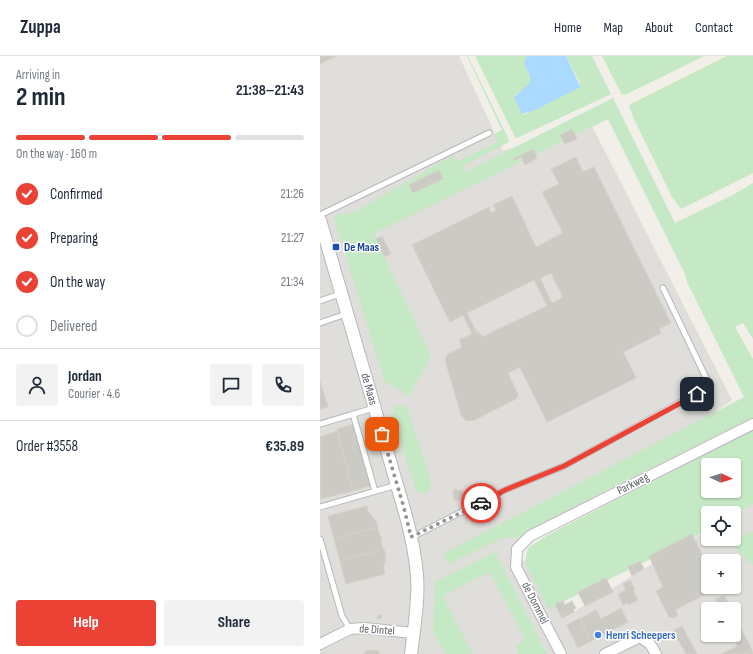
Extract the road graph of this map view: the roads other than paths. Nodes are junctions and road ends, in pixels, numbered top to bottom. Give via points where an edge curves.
1 (489, 133) dead end
2 (320, 215) edge
3 (320, 220) edge
4 (663, 288) dead end
5 (341, 293) junction
6 (320, 301) edge
7 (347, 314) junction
8 (320, 323) edge
9 (375, 408) junction
10 (353, 414) junction
11 (320, 424) edge
12 (753, 424) edge
13 (397, 485) junction
14 (375, 491) junction
15 (320, 507) edge
16 (411, 537) junction
17 (320, 539) edge
18 (517, 549) joint
19 (350, 629) junction
20 (413, 633) junction
21 (320, 644) edge
22 (411, 654) edge
23 (561, 654) edge
24 (605, 654) edge
25 (656, 654) edge

1 - 2 lane
3 - 5 street, de Maas
4 - 16 lane via 710,386 564,466 505,490
5 - 6 lane
5 - 7 street, de Maas
7 - 8 lane
7 - 9 street, de Maas
9 - 10 lane
9 - 13 street, de Maas
10 - 11 lane
10 - 14 lane
12 - 18 street, Parkweg via 530,536
13 - 14 lane
13 - 16 street, de Maas
14 - 15 lane
16 - 20 street, de Maas via 417,576
17 - 19 lane via 342,616
18 - 23 street, de Dommel via 516,567
19 - 20 street, de Dintel
19 - 21 street, de Dintel
20 - 22 street, de Maas
24 - 25 street via 640,637 650,644

